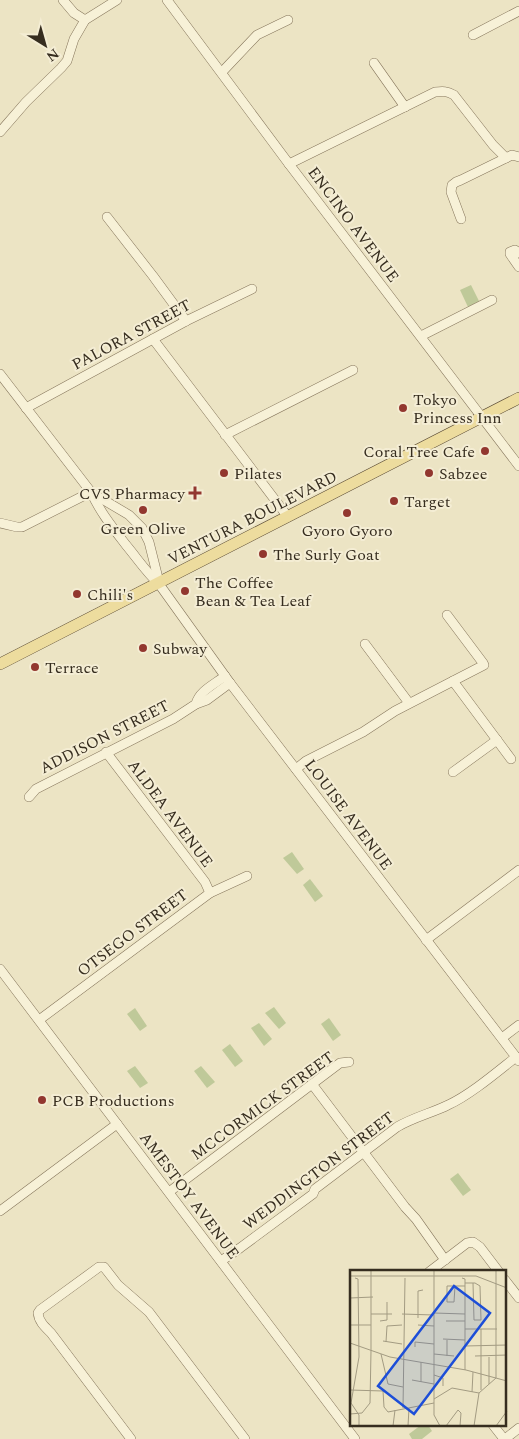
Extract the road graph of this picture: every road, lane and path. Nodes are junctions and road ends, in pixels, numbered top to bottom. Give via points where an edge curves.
1 (63, 0) edge
2 (117, 0) edge
3 (167, 0) edge
4 (519, 11) edge
5 (85, 20) junction
6 (288, 20) dead end
7 (472, 35) dead end
8 (374, 63) dead end
9 (222, 72) junction
10 (406, 107) junction
11 (0, 132) edge
12 (519, 157) edge
13 (506, 158) junction
14 (289, 164) junction
15 (107, 216) dead end
16 (461, 219) dead end
17 (519, 253) edge
18 (519, 267) edge
19 (252, 289) dead end
20 (492, 300) dead end
21 (186, 321) junction
22 (421, 336) junction
23 (153, 339) junction
24 (353, 370) dead end
25 (0, 374) edge
26 (519, 398) edge
27 (26, 408) junction
28 (483, 417) junction
29 (225, 435) junction
30 (519, 466) edge
31 (91, 492) junction
32 (288, 517) junction
33 (1, 523) edge
34 (159, 584) junction
35 (447, 615) dead end
36 (365, 644) dead end
37 (0, 664) edge
38 (228, 680) junction
39 (453, 681) junction
40 (409, 703) junction
41 (497, 740) junction
42 (106, 752) junction
43 (511, 759) dead end
44 (296, 769) junction
45 (454, 772) dead end
46 (30, 797) dead end
47 (519, 870) edge
48 (248, 876) dead end
49 (210, 893) junction
50 (426, 940) junction
51 (0, 969) edge
52 (39, 1020) junction
53 (519, 1025) edge
54 (502, 1038) junction
55 (518, 1059) edge
56 (349, 1062) dead end
57 (312, 1084) junction
58 (117, 1124) junction
59 (364, 1152) junction
60 (169, 1192) junction
61 (0, 1211) edge
62 (445, 1260) junction
63 (224, 1264) junction
64 (432, 1270) edge
65 (497, 1270) edge
66 (506, 1281) edge
67 (519, 1298) edge
68 (494, 1426) edge
69 (519, 1428) edge
70 (131, 1439) edge
71 (245, 1439) edge
72 (355, 1439) edge
73 (504, 1439) edge

1 - 5 street via 74,14
2 - 5 street
3 - 9 street, ENCINO AVENUE
4 - 7 street
5 - 11 street via 67,61
6 - 9 street via 257,35
8 - 10 street
9 - 14 street, ENCINO AVENUE
10 - 13 street via 435,92 448,91
10 - 14 street
12 - 13 street
13 - 16 street via 452,185 451,192
14 - 22 street, ENCINO AVENUE
15 - 21 street
17 - 18 street via 515,250 510,252
19 - 21 street, PALORA STREET
20 - 22 street
21 - 23 street, PALORA STREET
22 - 28 street, ENCINO AVENUE
23 - 27 street, PALORA STREET
23 - 29 street
24 - 29 street
25 - 27 street, LOUISE AVENUE
26 - 28 main road, VENTURA BOULEVARD
27 - 31 street, LOUISE AVENUE
28 - 30 street, ENCINO AVENUE
28 - 32 main road, VENTURA BOULEVARD
29 - 32 street
31 - 33 street via 22,527
31 - 34 street, LOUISE AVENUE via 120,537
31 - 34 street, LOUISE AVENUE via 129,515 142,528 149,542
32 - 34 main road, VENTURA BOULEVARD
34 - 37 main road, VENTURA BOULEVARD
34 - 38 street, LOUISE AVENUE
35 - 39 street via 484,665
36 - 40 street
38 - 42 street, ADDISON STREET via 203,692 196,704 173,718
38 - 44 street, LOUISE AVENUE
39 - 40 street
39 - 41 street
40 - 44 street
41 - 43 street
41 - 45 street
42 - 46 street, ADDISON STREET via 36,789
42 - 49 street, ALDEA AVENUE via 205,882
44 - 50 street, LOUISE AVENUE
47 - 50 street
48 - 49 street, OTSEGO STREET
49 - 52 street, OTSEGO STREET
50 - 54 street, LOUISE AVENUE
51 - 52 street, AMESTOY AVENUE
52 - 58 street, AMESTOY AVENUE
53 - 54 street
54 - 55 street, LOUISE AVENUE
55 - 59 street, WEDDINGTON STREET via 461,1098 397,1127
56 - 57 street, MCCORMICK STREET via 340,1063
57 - 59 street
57 - 60 street, MCCORMICK STREET
58 - 60 street, AMESTOY AVENUE
58 - 61 street
59 - 62 street
59 - 63 street, WEDDINGTON STREET
60 - 63 street, AMESTOY AVENUE
62 - 64 street
62 - 65 street via 473,1242
63 - 72 street, AMESTOY AVENUE
66 - 67 street
68 - 73 street
69 - 73 street
70 - 71 street via 44,1326 38,1313 99,1267 104,1267 118,1285 150,1312

